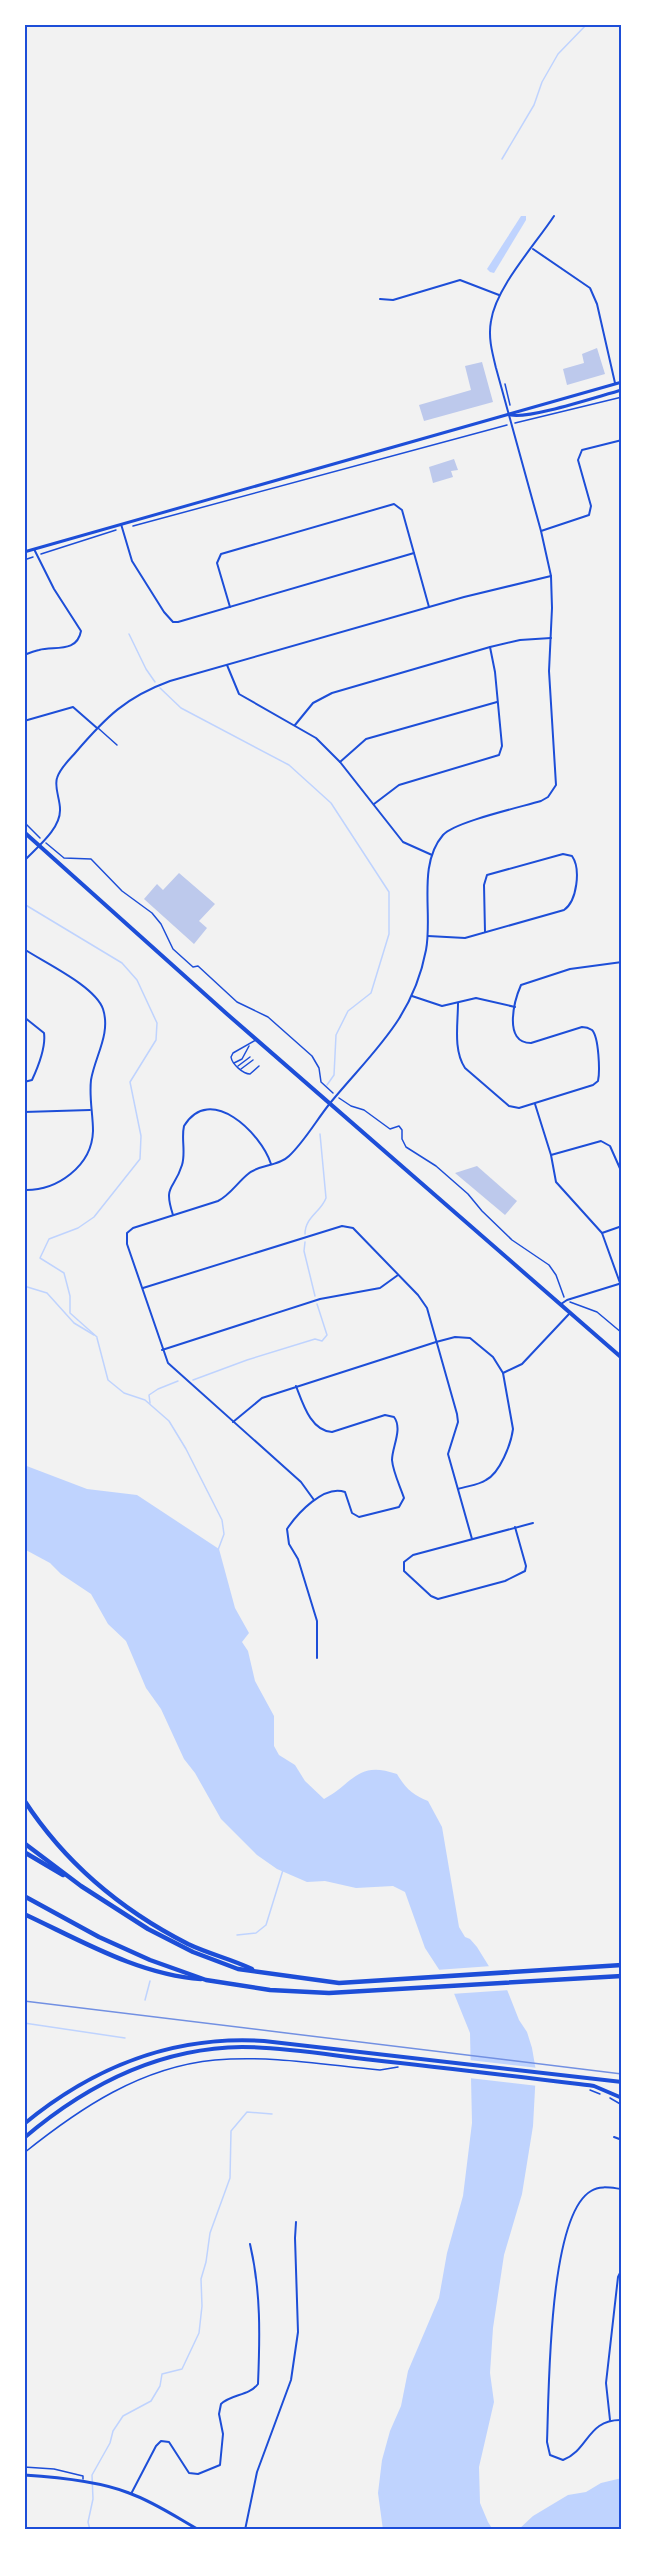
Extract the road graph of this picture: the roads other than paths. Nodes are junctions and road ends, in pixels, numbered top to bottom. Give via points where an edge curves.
1 (554, 216) dead end
2 (533, 248) junction
3 (500, 295) junction
4 (380, 299) dead end
5 (622, 382) edge
6 (615, 383) junction
7 (622, 390) edge
8 (509, 415) junction
9 (622, 440) edge
10 (122, 526) junction
11 (541, 531) junction
12 (34, 549) junction
13 (24, 552) edge
14 (414, 553) junction
15 (551, 576) junction
16 (230, 607) junction
17 (429, 607) junction
18 (551, 638) junction
19 (490, 647) junction
20 (24, 655) edge
21 (227, 665) junction
22 (497, 702) junction
23 (24, 721) edge
24 (295, 725) junction
25 (97, 728) junction
26 (117, 745) dead end
27 (340, 762) junction
28 (374, 804) junction
29 (24, 832) edge
30 (38, 846) junction
31 (433, 855) junction
32 (24, 861) edge
33 (485, 932) junction
34 (428, 936) junction
35 (24, 949) edge
36 (622, 962) edge
37 (412, 996) junction
38 (458, 1003) junction
39 (515, 1007) junction
40 (24, 1017) edge
41 (257, 1040) junction
42 (252, 1043) junction
43 (250, 1057) dead end
44 (253, 1060) dead end
45 (234, 1063) junction
46 (237, 1066) junction
47 (259, 1066) dead end
48 (240, 1069) junction
49 (24, 1082) edge
50 (331, 1103) junction
51 (535, 1104) junction
52 (90, 1110) junction
53 (24, 1112) edge
54 (551, 1155) junction
55 (271, 1164) junction
56 (622, 1173) edge
57 (24, 1190) edge
58 (173, 1215) junction
59 (622, 1226) edge
60 (602, 1233) junction
61 (398, 1275) junction
62 (621, 1283) edge
63 (143, 1288) junction
64 (561, 1304) junction
65 (570, 1313) junction
66 (436, 1342) junction
67 (162, 1350) junction
68 (622, 1358) edge
69 (503, 1373) junction
70 (296, 1386) junction
71 (232, 1422) junction
72 (458, 1489) junction
73 (314, 1500) junction
74 (533, 1523) dead end
75 (515, 1527) junction
76 (472, 1539) junction
77 (317, 1658) dead end
78 (24, 1800) edge
79 (24, 1843) edge
80 (24, 1852) edge
81 (81, 1886) junction
82 (24, 1895) edge
83 (24, 1914) edge
84 (620, 1965) edge
85 (257, 1971) junction
86 (622, 1976) edge
87 (206, 1980) junction
88 (622, 2082) edge
89 (622, 2098) edge
90 (24, 2124) edge
91 (614, 2137) dead end
92 (24, 2139) edge
93 (622, 2140) edge
94 (622, 2189) edge
95 (296, 2222) dead end
96 (250, 2244) dead end
97 (622, 2269) edge
98 (610, 2420) junction
99 (622, 2420) edge
100 (24, 2475) edge
101 (131, 2494) junction
102 (199, 2530) edge
103 (244, 2530) edge

1 - 2 street
2 - 3 street
2 - 6 street via 590,288
3 - 4 street via 460,280 393,300
3 - 8 street via 490,338
5 - 6 street
6 - 8 street
7 - 8 street via 534,413
8 - 10 street
8 - 11 street
9 - 11 street via 579,454 591,506 589,515
10 - 12 street
10 - 16 street via 132,561 168,618 178,622
11 - 15 street
12 - 13 street
12 - 20 street via 81,631 78,639 65,648
14 - 16 street
14 - 16 street via 402,510 394,504 226,551 217,564
14 - 17 street
15 - 17 street
15 - 18 street
17 - 21 street
18 - 19 street
18 - 31 street via 549,671 557,779 553,791 541,801 451,829 441,837
19 - 22 street
19 - 24 street via 326,695 313,703
21 - 24 street via 238,694
21 - 25 street via 140,693
22 - 27 street via 366,739
22 - 28 street via 502,746 499,756 399,785
23 - 25 street via 73,707
24 - 27 street via 316,738
25 - 26 lane
25 - 30 street via 59,773 59,819
27 - 28 street
28 - 31 street via 403,842
29 - 30 main road
30 - 32 street
30 - 41 main road
31 - 34 street via 428,871
33 - 33 street via 569,906 575,894 572,856 563,854 487,875
33 - 34 street via 457,939
34 - 37 street
35 - 52 street via 86,988 103,1009 105,1036 93,1068
36 - 39 street via 570,969 525,983
37 - 38 street via 442,1006
37 - 50 street via 391,1035
38 - 39 street via 476,999
38 - 51 street via 458,1055 465,1068 509,1107
39 - 51 street via 513,1030 525,1043 582,1026 595,1034 598,1081
40 - 49 street via 44,1033 45,1039 32,1080
41 - 42 lane
41 - 50 main road
42 - 45 lane via 242,1059
42 - 45 lane via 233,1053
43 - 46 lane
44 - 48 lane
45 - 46 lane
46 - 48 lane
47 - 48 lane via 250,1074
50 - 55 street via 288,1157
50 - 64 main road
51 - 54 street
52 - 53 street
52 - 57 street via 91,1147 75,1170 53,1185
54 - 56 street via 601,1141 610,1146
54 - 60 street via 561,1190
55 - 58 street via 249,1172 224,1198
55 - 58 street via 261,1142 226,1113 210,1108 195,1113 184,1126 182,1165 168,1192
58 - 63 street via 127,1233 127,1244
59 - 60 street
60 - 62 street
61 - 63 street via 353,1228 342,1226
61 - 66 street via 423,1301
61 - 67 street via 380,1288 320,1299
62 - 64 street
63 - 67 street
64 - 65 main road
65 - 68 main road
65 - 69 street via 522,1364
66 - 69 street via 455,1336 470,1338 493,1357
66 - 70 street
66 - 72 street via 457,1414 448,1454
67 - 71 street via 168,1364
69 - 72 street via 512,1438 493,1475
70 - 71 street via 255,1401
70 - 73 street via 304,1407 324,1432 385,1415 398,1422 392,1462 404,1498 399,1507 359,1517 352,1513 345,1492 340,1490
71 - 73 street via 301,1482
72 - 76 street
73 - 77 street via 295,1518 287,1535 317,1621
74 - 75 street
75 - 76 street
75 - 76 street via 526,1566 512,1579 438,1599 404,1571 404,1562 413,1555
78 - 85 highway via 65,1854 131,1911 189,1944
79 - 81 highway
80 - 81 highway
81 - 85 highway via 167,1940 238,1969
82 - 87 highway via 122,1949
83 - 87 highway via 135,1964 182,1978
84 - 85 highway via 339,1983
86 - 87 highway via 329,1993 285,1992
88 - 90 main road via 243,2040 192,2043 155,2051 89,2079
89 - 92 main road via 593,2088 427,2066 264,2048 230,2048 198,2051 140,2066 67,2105
91 - 93 street
94 - 98 street via 592,2189 583,2197 567,2230 555,2289 547,2442 550,2455 564,2460 570,2457 595,2428
95 - 103 street via 298,2332 293,2369 257,2472
96 - 101 street via 258,2277 261,2326 258,2384 221,2404 224,2434 220,2465 198,2474 189,2473 169,2442 161,2441
97 - 98 street via 606,2383
98 - 99 street
100 - 101 street
101 - 102 street

